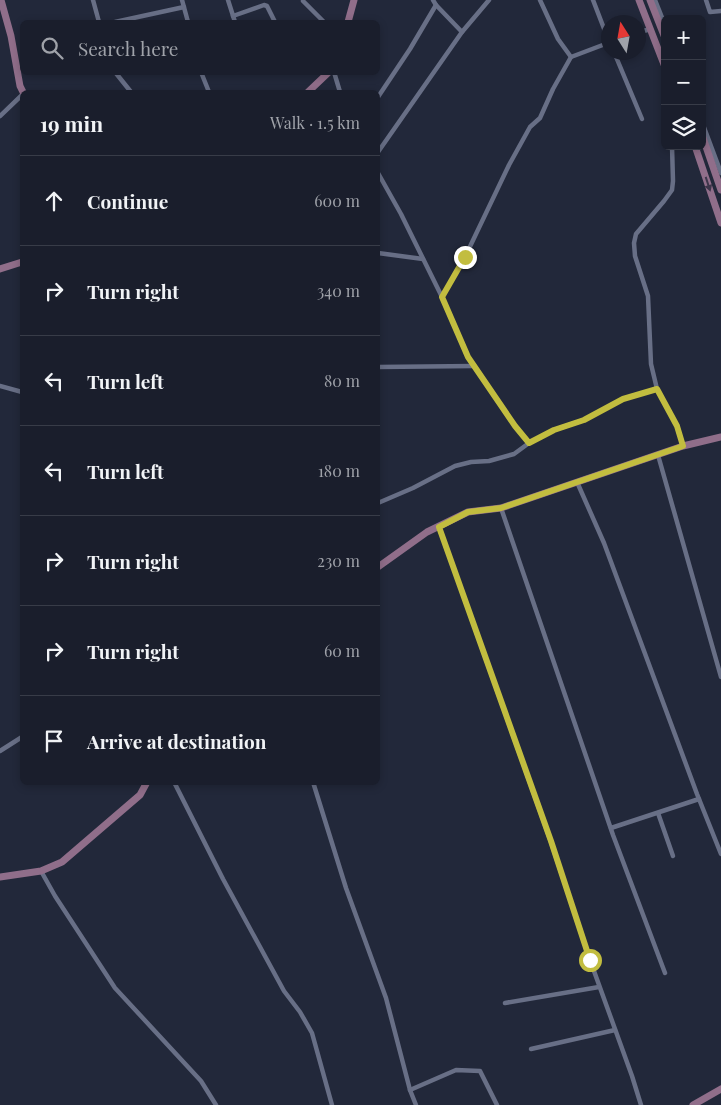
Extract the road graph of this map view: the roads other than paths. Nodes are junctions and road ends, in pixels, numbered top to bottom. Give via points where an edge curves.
1 (1, 0) edge
2 (93, 0) edge
3 (182, 0) edge
4 (228, 0) edge
5 (354, 0) edge
6 (434, 0) edge
7 (489, 0) edge
8 (540, 0) edge
9 (594, 0) edge
10 (639, 0) edge
11 (650, 0) edge
12 (655, 0) edge
13 (706, 0) edge
14 (303, 1) edge
15 (436, 5) junction
16 (184, 8) junction
17 (721, 11) edge
18 (661, 15) edge
19 (233, 16) junction
20 (98, 20) edge
21 (125, 20) edge
22 (187, 20) edge
23 (234, 20) edge
24 (274, 20) edge
25 (322, 20) edge
26 (349, 20) edge
27 (601, 20) edge
28 (661, 28) edge
29 (650, 29) junction
30 (646, 30) edge
31 (462, 32) junction
32 (601, 46) edge
33 (571, 58) junction
34 (617, 60) edge
35 (662, 60) edge
36 (118, 75) edge
37 (202, 75) edge
38 (326, 75) edge
39 (335, 75) edge
40 (22, 90) edge
41 (130, 90) edge
42 (208, 90) edge
43 (310, 90) edge
44 (339, 90) edge
45 (380, 94) edge
46 (20, 97) edge
47 (0, 116) edge
48 (642, 119) dead end
49 (706, 136) edge
50 (706, 142) edge
51 (380, 149) edge
52 (710, 149) junction
53 (672, 150) edge
54 (696, 150) edge
55 (721, 155) edge
56 (721, 173) edge
57 (380, 177) edge
58 (721, 190) edge
59 (721, 223) edge
60 (380, 253) edge
61 (423, 260) junction
62 (20, 263) edge
63 (0, 269) edge
64 (442, 297) junction
65 (474, 366) junction
66 (380, 367) edge
67 (0, 386) edge
68 (657, 389) junction
69 (20, 391) edge
70 (721, 437) edge
71 (529, 443) junction
72 (683, 446) junction
73 (658, 456) junction
74 (577, 482) junction
75 (380, 502) edge
76 (501, 508) junction
77 (439, 527) junction
78 (380, 566) edge
79 (721, 677) edge
80 (20, 738) edge
81 (0, 751) edge
82 (145, 785) edge
83 (175, 785) edge
84 (314, 785) edge
85 (699, 799) junction
86 (658, 813) junction
87 (611, 828) junction
88 (721, 854) edge
89 (673, 856) dead end
90 (41, 871) junction
91 (0, 877) edge
92 (666, 973) dead end
93 (599, 987) junction
94 (505, 1003) dead end
95 (615, 1030) junction
96 (531, 1049) dead end
97 (721, 1089) edge
98 (410, 1090) junction
99 (216, 1105) edge
100 (332, 1105) edge
101 (416, 1105) edge
102 (497, 1105) edge
103 (640, 1105) edge
104 (693, 1105) edge

1 - 40 street
2 - 20 street
3 - 16 street
4 - 19 street
5 - 26 street
6 - 15 street
7 - 31 street
8 - 33 street via 558,39
9 - 27 street
10 - 29 street
11 - 28 street
12 - 18 street
13 - 17 street via 710,12
14 - 25 street
15 - 31 street
15 - 45 street
16 - 21 street
16 - 22 street
19 - 23 street
19 - 24 street via 267,6
29 - 30 street
29 - 35 street
31 - 51 street
32 - 33 street
33 - 64 street via 540,118 530,127 509,165
34 - 48 street
36 - 41 street
37 - 42 street
38 - 43 street
39 - 44 street
46 - 47 street
49 - 52 street
50 - 52 street
52 - 55 street
52 - 56 street
52 - 58 street
53 - 68 street via 672,190 636,234 634,243 634,256 648,296 651,364
54 -> 59 street
57 - 61 street
60 - 61 street
61 - 64 street
62 - 63 street
64 - 65 street
65 - 66 street
65 - 71 street
67 - 69 street
68 - 71 street via 623,399
68 - 72 street via 677,426
70 - 72 street
71 - 75 street via 514,454 455,466
72 - 73 street
73 - 74 street
73 - 79 street
74 - 76 street
74 - 85 street via 604,543
76 - 77 street via 468,512
76 - 87 street
77 - 78 street
77 - 93 street via 551,841
80 - 81 street
82 - 90 street via 140,795 80,848 62,862
83 - 100 street via 222,879 284,991 312,1034
84 - 98 street via 346,888 386,998
85 - 86 street
85 - 88 street
86 - 87 street
86 - 89 street
87 - 92 street
90 - 91 street
90 - 99 street via 115,988 201,1081
93 - 94 street
93 - 95 street
95 - 96 street
95 - 103 street
97 - 104 street
98 - 101 street
98 - 102 street via 456,1070 480,1071

